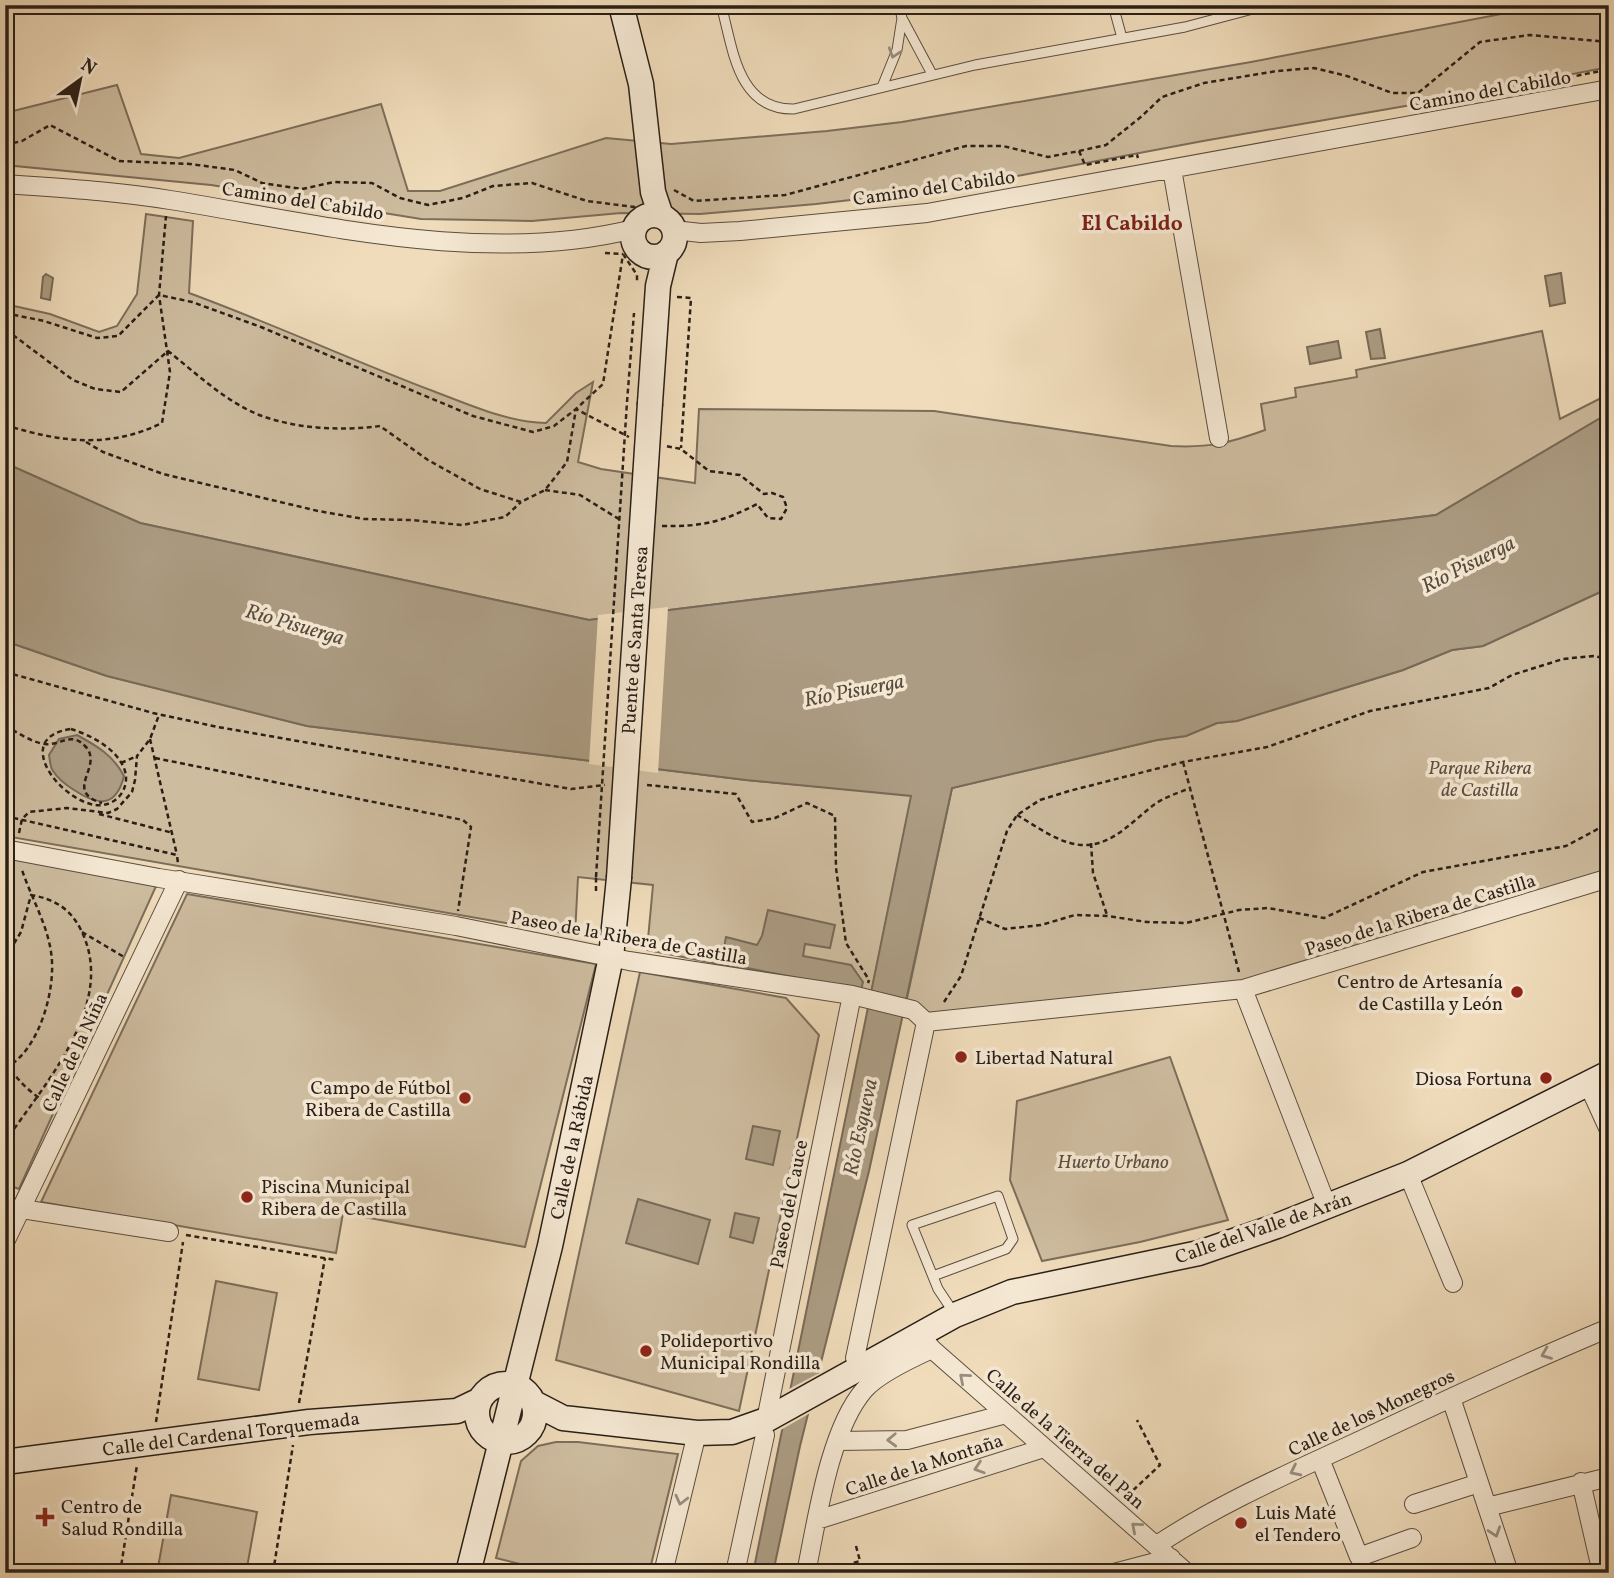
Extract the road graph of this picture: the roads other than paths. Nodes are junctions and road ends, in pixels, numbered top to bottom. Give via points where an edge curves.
1 (621, 5) edge
2 (721, 5) edge
3 (899, 5) edge
4 (1113, 5) edge
5 (1268, 5) edge
6 (902, 18) junction
7 (1122, 38) junction
8 (932, 74) junction
9 (882, 87) junction
10 (1609, 89) edge
11 (1172, 169) junction
12 (5, 184) edge
13 (655, 235) junction
14 (1219, 438) dead end
15 (10, 850) edge
16 (608, 877) joint
17 (1609, 878) edge
18 (179, 880) junction
19 (611, 957) junction
20 (1243, 989) junction
21 (860, 997) junction
22 (919, 1016) junction
23 (1598, 1078) edge
24 (1609, 1130) edge
25 (1408, 1174) junction
26 (1327, 1206) junction
27 (22, 1209) junction
28 (177, 1234) road end
29 (6, 1240) edge
30 (933, 1276) junction
31 (1453, 1283) dead end
32 (955, 1315) junction
33 (1609, 1328) edge
34 (926, 1342) junction
35 (855, 1358) dead end
36 (513, 1385) junction
37 (1451, 1398) junction
38 (472, 1411) junction
39 (533, 1414) junction
40 (1006, 1414) junction
41 (766, 1428) junction
42 (697, 1433) junction
43 (838, 1441) junction
44 (501, 1442) junction
45 (1044, 1448) junction
46 (1320, 1459) junction
47 (5, 1462) edge
48 (1609, 1477) edge
49 (1581, 1482) junction
50 (1479, 1483) junction
51 (1414, 1504) dead end
52 (1487, 1507) junction
53 (817, 1520) junction
54 (1412, 1538) dead end
55 (1157, 1545) junction
56 (1171, 1558) junction
57 (683, 1570) dead end
58 (664, 1571) edge
59 (468, 1573) edge
60 (736, 1573) edge
61 (806, 1573) edge
62 (1114, 1573) edge
63 (1187, 1573) edge
64 (1508, 1573) edge
65 (1602, 1573) edge

1 - 13 street via 641,84
2 - 9 lane via 748,89 762,101 782,109 794,108
3 - 6 lane
4 - 7 lane
5 - 7 lane
6 - 8 lane
6 -> 9 lane via 897,50
7 - 8 lane
8 - 9 lane
10 - 11 street, Camino del Cabildo
11 - 13 street, Camino del Cabildo via 927,213 740,232
11 - 14 street
12 - 13 street, Camino del Cabildo via 167,199 352,231 457,242 547,243
13 - 16 street, Puente de Santa Teresa, bridge via 655,289 639,403
15 - 18 street, Paseo de la Ribera de Castilla
16 - 19 street, Calle de la Rábida
17 - 20 street, Paseo de la Ribera de Castilla
18 - 19 street, Paseo de la Ribera de Castilla
18 - 27 street, Calle de la Niña
19 - 21 street, Paseo de la Ribera de Castilla
19 - 36 street, Calle de la Rábida via 545,1266
20 - 22 street, Paseo de la Ribera de Castilla
20 - 26 street
21 - 22 street, Paseo de la Ribera de Castilla
21 - 41 street, Paseo del Cauce
22 - 35 street
23 - 24 street
23 - 25 street, Calle del Valle de Arán
25 - 26 street, Calle del Valle de Arán
25 - 31 street
26 - 32 street, Calle del Valle de Arán via 1199,1253 1012,1292
27 - 28 street
27 - 29 street, Calle de la Niña
30 - 30 lane via 912,1225 998,1196 1013,1239 1006,1249
30 - 32 lane
32 - 34 street, Calle del Valle de Arán
33 -> 37 street, Calle de los Monegros
40 -> 34 street, Calle de la Tierra del Pan
34 - 41 street, Calle del Valle de Arán via 831,1384
34 - 43 street, Calle del Valle de Arán via 914,1357 865,1388 849,1410
36 - 38 street, Calle del Cardenal Torquemada via 493,1387
36 - 39 street via 520,1387
36 - 44 street, Calle de la Rábida
37 - 46 street, Calle de los Monegros
37 - 50 street
38 - 44 street via 488,1436
38 - 47 street, Calle del Cardenal Torquemada via 309,1422
39 - 42 street
39 - 44 street via 524,1437
40 -> 43 street via 907,1440
40 - 45 street, Calle de la Tierra del Pan
41 - 42 street
41 - 60 street, Paseo del Cauce
42 -> 58 street
43 - 53 street
44 - 59 street, Calle de la Rábida
45 -> 53 street, Calle de la Montaña
55 -> 45 street, Calle de la Tierra del Pan
46 - 54 street via 1359,1557
46 -> 55 street, Calle de los Monegros via 1185,1526
48 - 49 street
49 - 52 street
49 - 65 street
50 - 51 street
50 - 52 street
52 -> 64 street
53 - 61 street
55 - 56 street, Calle de la Tierra del Pan
56 - 62 street
56 - 63 street, Calle de la Tierra del Pan
57 - 58 lane

